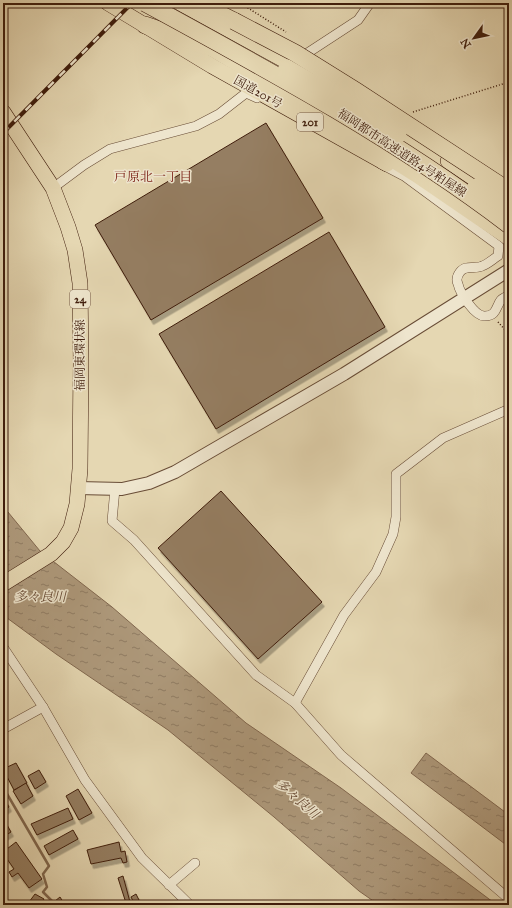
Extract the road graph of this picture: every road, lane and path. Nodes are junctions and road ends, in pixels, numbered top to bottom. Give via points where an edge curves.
1 (108, 3) edge
2 (145, 3) edge
3 (169, 3) edge
4 (180, 3) edge
5 (198, 3) edge
6 (240, 3) edge
7 (370, 3) edge
8 (145, 25) junction
9 (286, 33) dead end
10 (306, 54) dead end
11 (509, 82) edge
12 (3, 112) edge
13 (411, 112) dead end
14 (52, 188) junction
15 (509, 191) edge
16 (509, 203) edge
17 (509, 209) edge
18 (509, 225) edge
19 (509, 238) edge
20 (509, 246) edge
21 (509, 270) edge
22 (509, 295) edge
23 (465, 298) junction
24 (492, 314) junction
25 (509, 334) edge
26 (509, 409) edge
27 (78, 488) junction
28 (115, 489) junction
29 (3, 584) edge
30 (3, 647) edge
31 (295, 703) junction
32 (43, 707) junction
33 (3, 729) edge
34 (195, 863) dead end
35 (169, 885) junction
36 (507, 893) edge
37 (190, 905) edge

1 - 8 main road, 国道201号 / 201
2 - 18 highway, 福岡都市高速道路4号粕屋線, bridge via 275,74 396,147
3 - 17 highway, bridge via 354,107
4 - 16 main road via 371,108
5 - 15 highway, bridge via 295,53
6 - 9 path
7 - 10 street via 358,20
8 - 19 highway via 212,48 272,83 417,174
8 - 20 main road, 国道201号 / 201 via 212,66 415,179
11 - 13 path
12 - 14 main road, 福岡東環状線 / 24
14 - 23 street via 110,149 196,126 219,114 246,93 404,176 499,246 498,256 481,267 468,267 460,271 457,277 458,285
14 - 27 main road, 福岡東環状線 / 24 via 75,250 80,283
21 - 23 street
22 - 24 street via 501,300
23 - 24 street via 478,315
23 - 28 street via 344,374 175,472 149,483
24 - 25 path
26 - 31 street via 443,438 396,474 396,517 393,534 376,572 344,615
27 - 28 street
27 - 29 main road, 福岡東環状線 / 24 via 71,528 63,542 51,554
28 - 31 street via 112,521 134,540 256,675
30 - 32 street
31 - 36 street via 341,755
32 - 33 street
32 - 35 street via 85,780 142,858
34 - 35 street
35 - 37 street

